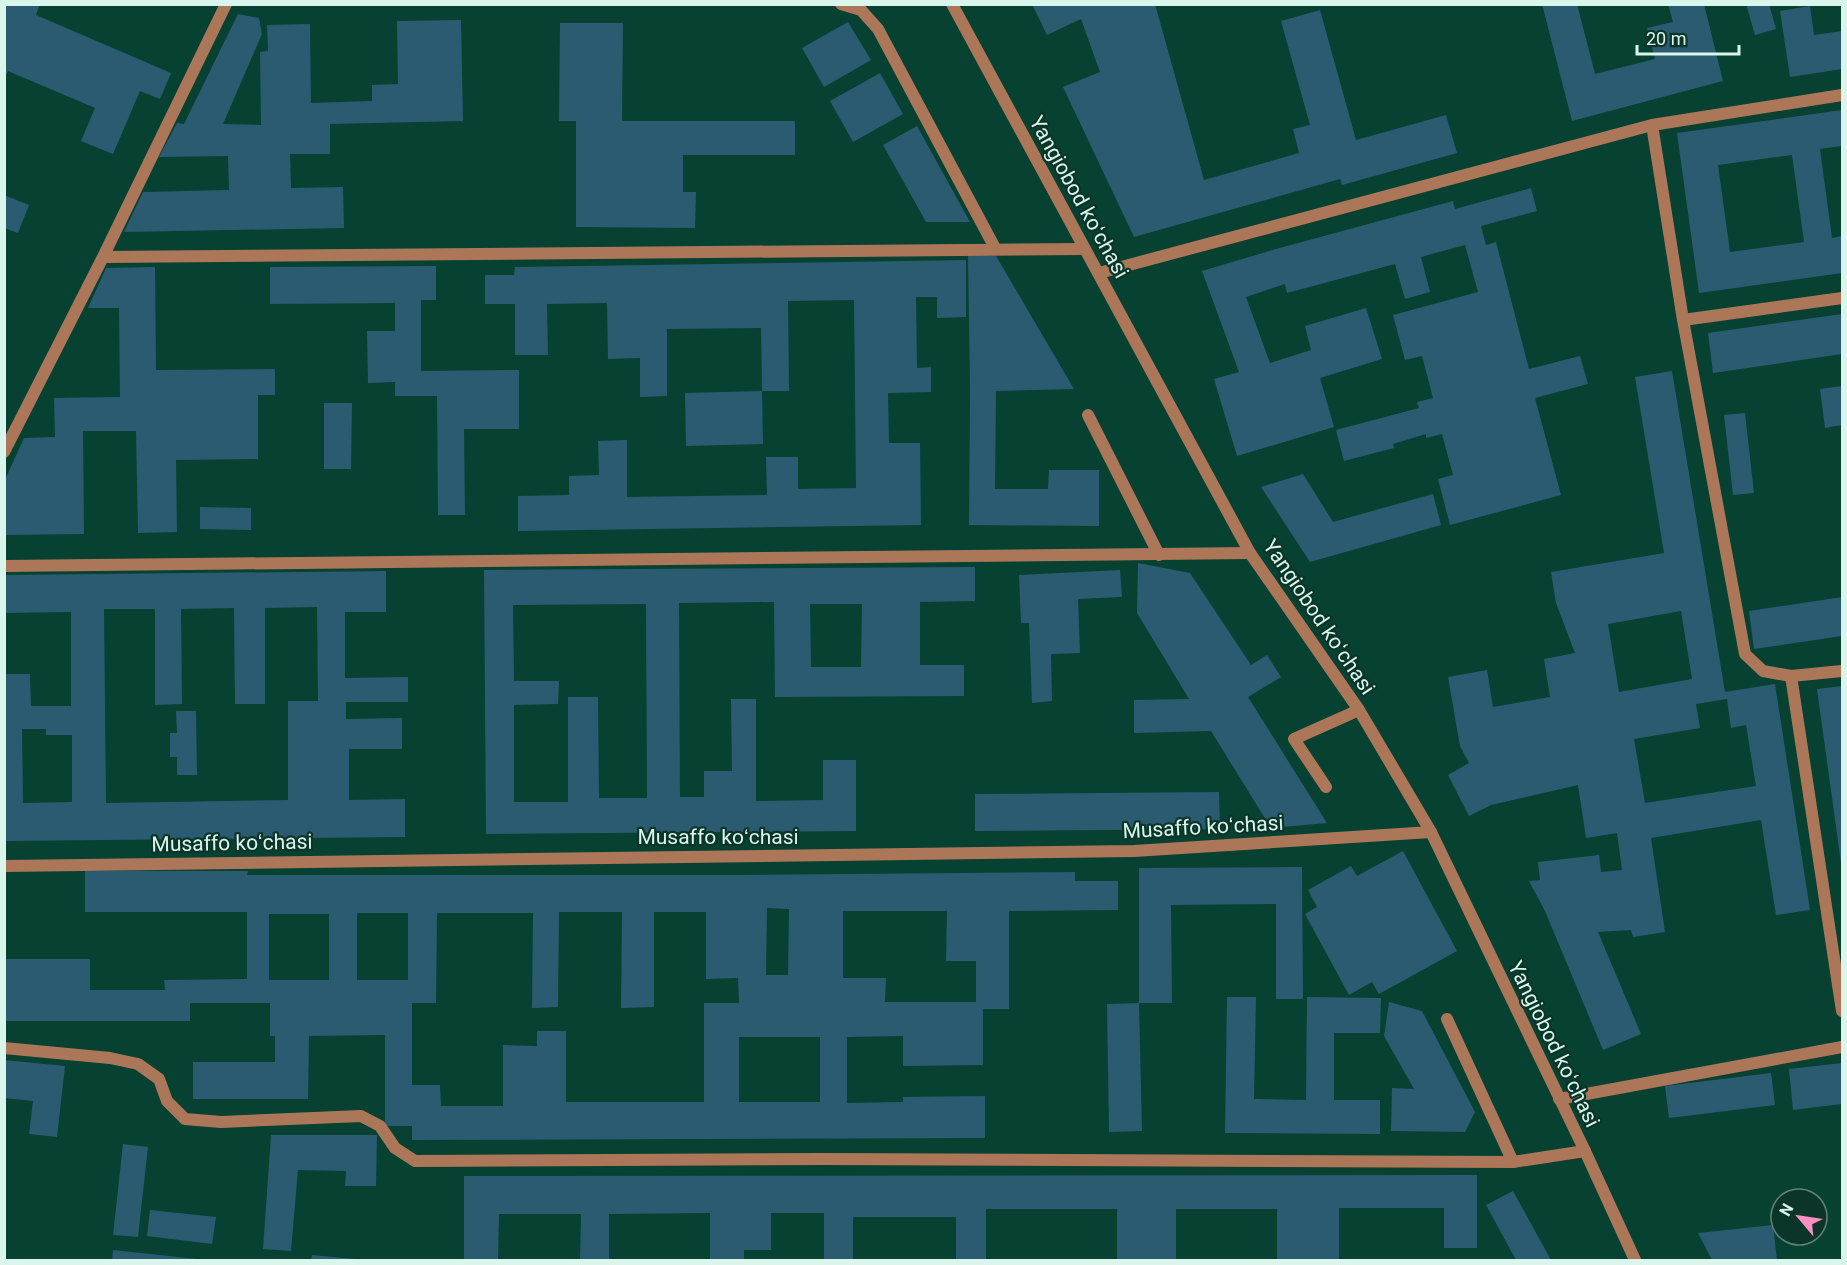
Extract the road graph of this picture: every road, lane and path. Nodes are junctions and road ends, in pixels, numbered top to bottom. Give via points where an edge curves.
1 (226, 4) edge
2 (842, 4) edge
3 (952, 4) edge
4 (1842, 95) edge
5 (1652, 125) junction
6 (995, 248) junction
7 (1084, 249) junction
8 (103, 257) junction
9 (1099, 273) junction
10 (1842, 298) edge
11 (1683, 320) junction
12 (1088, 415) dead end
13 (4, 452) edge
14 (1250, 553) junction
15 (1159, 555) junction
16 (4, 566) edge
17 (1842, 671) edge
18 (1791, 676) junction
19 (1359, 710) junction
20 (1326, 787) dead end
21 (1431, 832) junction
22 (4, 866) edge
23 (1842, 1011) edge
24 (1447, 1019) dead end
25 (1842, 1047) edge
26 (4, 1048) edge
27 (1559, 1099) junction
28 (1585, 1151) junction
29 (1513, 1162) junction
30 (1635, 1260) edge

1 - 8 street
2 - 6 street via 861,10 878,29
3 - 7 street, Yangiobod koʻchasi
4 - 5 street
5 - 9 street
5 - 11 street
6 - 7 street
6 - 8 street
7 - 9 street, Yangiobod koʻchasi
8 - 13 street
9 - 14 street, Yangiobod koʻchasi
10 - 11 street
11 - 18 street via 1744,654 1763,671
12 - 15 street
14 - 15 street
14 - 19 street, Yangiobod koʻchasi
15 - 16 street
17 - 18 street
18 - 23 street
19 - 20 street via 1294,739
19 - 21 street, Yangiobod koʻchasi
21 - 22 street, Musaffo koʻchasi via 1134,851
21 - 27 street, Yangiobod koʻchasi
24 - 29 street
25 - 27 street
26 - 29 street via 138,1064 159,1079 167,1101 185,1119 221,1122 361,1116 380,1126 395,1148 415,1161
27 - 28 street, Yangiobod koʻchasi
28 - 29 street
28 - 30 street, Yangiobod koʻchasi

